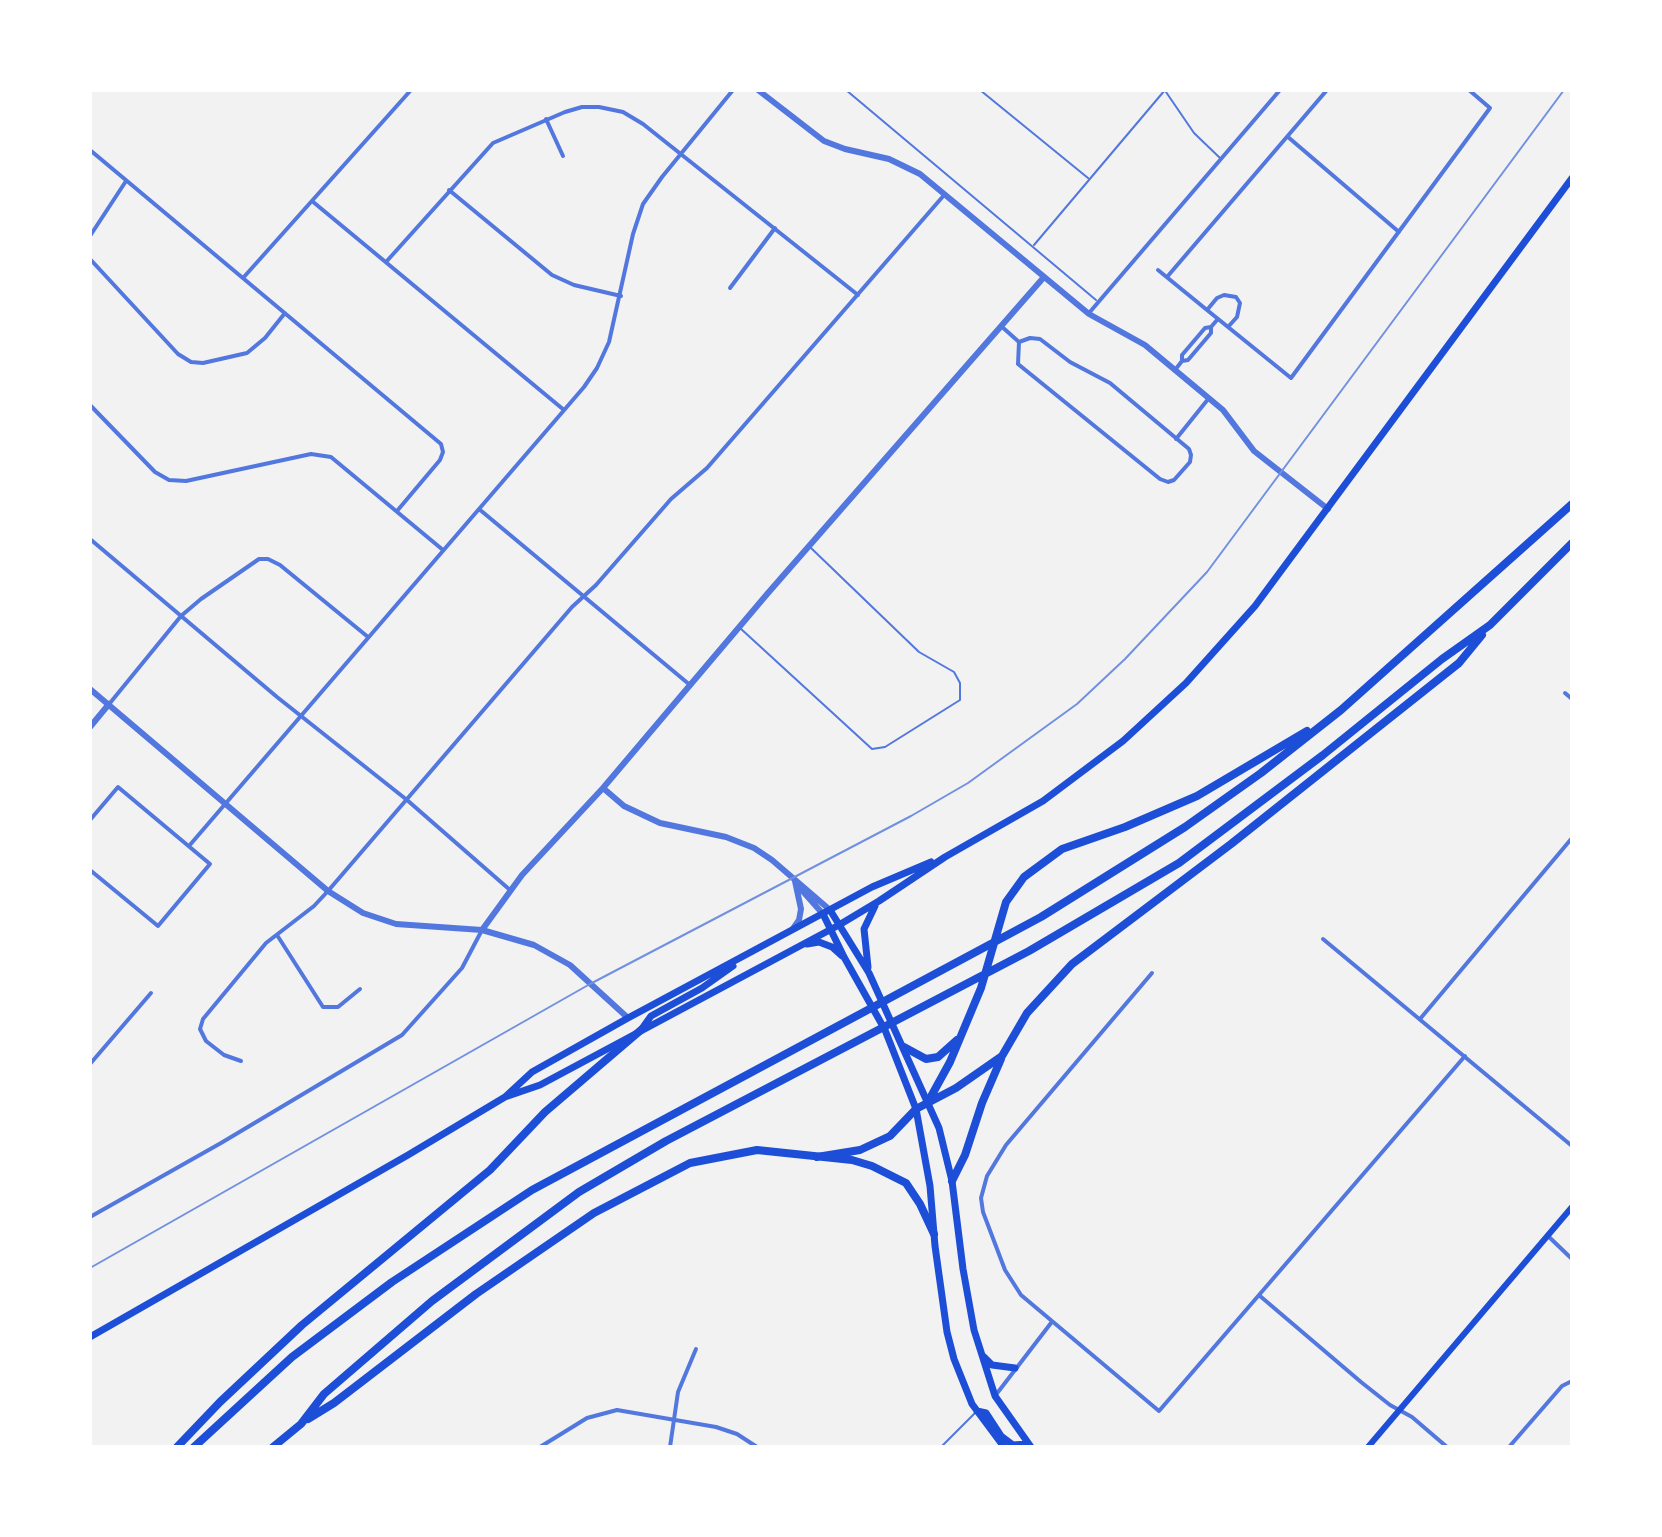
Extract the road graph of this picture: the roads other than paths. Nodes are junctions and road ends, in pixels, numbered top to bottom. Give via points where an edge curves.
1 (411, 90) edge
2 (733, 90) edge
3 (758, 90) edge
4 (846, 90) edge
5 (980, 90) edge
6 (995, 90) edge
7 (1165, 90) edge
8 (1280, 90) edge
9 (1327, 90) edge
10 (1469, 90) edge
11 (989, 97) junction
12 (546, 119) junction
13 (1287, 136) junction
14 (90, 150) edge
15 (682, 152) junction
16 (563, 156) dead end
17 (1221, 158) junction
18 (1572, 178) edge
19 (1089, 179) junction
20 (126, 181) junction
21 (449, 190) junction
22 (945, 194) junction
23 (312, 201) junction
24 (775, 228) junction
25 (1399, 232) junction
26 (90, 236) edge
27 (1033, 246) junction
28 (90, 259) edge
29 (386, 262) junction
30 (1158, 270) dead end
31 (1044, 277) junction
32 (1167, 277) junction
33 (243, 278) junction
34 (730, 288) dead end
35 (858, 295) junction
36 (621, 296) junction
37 (1099, 303) junction
38 (1207, 310) junction
39 (285, 313) junction
40 (1089, 314) junction
41 (1218, 319) junction
42 (1001, 326) junction
43 (1228, 327) junction
44 (1019, 342) junction
45 (1175, 370) junction
46 (1209, 398) junction
47 (90, 405) edge
48 (564, 410) junction
49 (1176, 439) junction
50 (1572, 504) edge
51 (479, 509) junction
52 (1328, 509) junction
53 (397, 511) junction
54 (90, 539) edge
55 (1572, 543) edge
56 (809, 546) junction
57 (443, 550) junction
58 (583, 596) junction
59 (181, 616) junction
60 (1490, 625) junction
61 (739, 627) junction
62 (368, 637) junction
63 (690, 685) junction
64 (90, 689) edge
65 (1565, 693) dead end
66 (1572, 699) edge
67 (109, 704) junction
68 (1341, 710) junction
69 (302, 716) junction
70 (90, 727) edge
71 (603, 788) junction
72 (407, 800) junction
73 (226, 803) junction
74 (90, 820) edge
75 (1572, 838) edge
76 (189, 846) junction
77 (945, 857) junction
78 (90, 870) edge
79 (795, 881) junction
80 (510, 890) junction
81 (328, 891) junction
82 (879, 901) junction
83 (826, 912) junction
84 (835, 927) junction
85 (482, 930) junction
86 (789, 932) junction
87 (277, 935) junction
88 (1323, 939) dead end
89 (799, 946) junction
90 (748, 954) junction
91 (844, 957) junction
92 (869, 973) junction
93 (1152, 973) dead end
94 (360, 989) dead end
95 (151, 993) dead end
96 (628, 1018) junction
97 (1420, 1019) junction
98 (641, 1030) junction
99 (960, 1037) junction
100 (904, 1047) junction
101 (1002, 1056) junction
102 (1465, 1056) junction
103 (241, 1061) dead end
104 (90, 1064) edge
105 (505, 1097) junction
106 (928, 1103) junction
107 (916, 1109) junction
108 (1572, 1146) edge
109 (817, 1157) junction
110 (952, 1181) junction
111 (1572, 1207) edge
112 (90, 1217) edge
113 (934, 1234) junction
114 (1547, 1236) junction
115 (1572, 1259) edge
116 (1259, 1295) junction
117 (1051, 1323) junction
118 (90, 1337) edge
119 (696, 1349) dead end
120 (983, 1356) junction
121 (1015, 1368) junction
122 (1572, 1381) edge
123 (995, 1396) junction
124 (1400, 1409) junction
125 (977, 1411) junction
126 (674, 1419) junction
127 (301, 1424) junction
128 (1029, 1446) edge
129 (177, 1447) edge
130 (194, 1447) edge
131 (273, 1447) edge
132 (540, 1447) edge
133 (670, 1447) edge
134 (757, 1447) edge
135 (941, 1447) edge
136 (1004, 1447) edge
137 (1368, 1447) edge
138 (1447, 1447) edge
139 (1509, 1447) edge

1 - 23 street
2 - 15 street
3 - 22 street via 824,141 898,162
4 - 27 lane
5 - 11 lane
6 - 11 lane
7 - 17 lane via 1194,133
7 - 19 lane
8 - 17 street
9 - 13 street
10 - 25 street via 1490,108
11 - 19 lane
12 - 15 street via 582,107 615,109
12 - 16 street
12 - 21 street via 493,143
13 - 25 street
13 - 32 street
14 - 20 street
15 - 24 street
15 - 36 street via 643,204
17 - 37 street
18 - 52 main road
19 - 27 lane
20 - 26 street
20 - 33 street
21 - 29 street
21 - 36 street via 552,275
22 - 31 street
22 - 35 street
23 - 29 street
23 - 33 street
24 - 34 street
24 - 35 street
25 - 43 street via 1291,378
27 - 37 lane
28 - 39 street via 178,354 194,363 247,353
29 - 48 street
30 - 32 street
31 - 40 street
31 - 42 street
32 - 38 street
33 - 39 street
35 - 58 street via 707,468 671,499
36 - 48 street via 601,360
37 - 40 street
38 - 41 street
38 - 43 street via 1217,298 1236,297 1240,310
39 - 53 street via 441,444 440,460
40 - 45 street via 1139,340
41 - 43 street
41 - 45 street
42 - 44 street
42 - 56 street
44 - 49 street via 1040,339 1110,383
44 - 49 street via 1018,364 1164,481 1174,480 1191,459 1189,449
45 - 46 street
46 - 49 street
46 - 52 street via 1250,446
47 - 53 street via 169,480 325,455
48 - 51 street
50 - 68 highway
51 - 57 street
51 - 58 street
52 - 77 main road via 1255,606 1142,724 1067,785
53 - 57 street
54 - 59 street
55 - 60 highway
56 - 61 street
56 - 61 lane via 919,652 954,672 961,689 957,702 885,747 872,749
57 - 62 street
58 - 63 street
58 - 72 street
59 - 62 street via 259,559 274,561
59 - 67 street
59 - 69 street
60 - 101 highway via 1459,663 1072,964 1039,998
60 - 127 highway via 1179,863 1029,951 579,1192 443,1292 324,1394
61 - 63 street
62 - 69 street
63 - 71 street
64 - 67 street
65 - 66 street
67 - 70 street
67 - 73 street
68 - 99 highway via 1197,796 1062,849 1039,864 1006,902 981,988
68 - 130 highway via 1185,827 1041,917 532,1190 392,1282 292,1357
69 - 72 street
69 - 73 street
71 - 79 street via 624,806 660,823 754,848
71 - 80 street
72 - 80 street
72 - 81 street
73 - 76 street
73 - 81 street
74 - 76 street via 118,787
75 - 97 street
76 - 78 street via 210,864 158,926
77 - 82 main road
77 - 83 main road
79 - 83 street
79 - 86 street via 801,909
80 - 85 street
81 - 85 street via 363,913 396,924
81 - 87 street
82 - 84 main road
82 - 92 main road via 864,929
83 - 84 main road
83 - 86 main road
84 - 89 main road
84 - 91 main road
84 - 92 main road
85 - 96 street via 556,955
85 - 112 street via 462,968 402,1035
86 - 90 main road
87 - 94 street via 323,1007 338,1007
87 - 103 street via 201,1023 206,1041
88 - 97 street
89 - 91 main road via 819,942
89 - 98 main road
90 - 96 main road
90 - 98 main road via 713,981 648,1017
91 - 107 main road via 885,1030
92 - 100 main road
93 - 117 street via 1006,1145 982,1191 983,1212 1009,1278
95 - 104 street
96 - 98 main road
96 - 105 main road via 532,1072
97 - 102 street
98 - 105 main road via 540,1085
98 - 129 highway via 545,1112 490,1170 302,1325
99 - 100 highway via 938,1057 926,1059
99 - 106 highway
100 - 106 main road
101 - 106 highway
101 - 110 highway
102 - 108 street
102 - 116 street
105 - 118 main road
106 - 107 highway
106 - 110 main road
107 - 109 highway via 890,1136 860,1150
107 - 113 main road
109 - 113 highway via 852,1160 906,1183
109 - 127 highway via 757,1150 690,1163 640,1188 476,1294
110 - 120 main road via 963,1269
111 - 114 main road
113 - 125 main road via 950,1345
114 - 115 street
114 - 124 main road
116 - 117 street via 1159,1411
116 - 124 street
117 - 121 street
119 - 126 street via 681,1382
120 - 121 main road via 992,1365
120 - 123 main road
121 - 123 street
122 - 139 street
123 - 128 main road
124 - 137 main road
124 - 138 street
125 - 128 main road via 986,1413 1013,1445
125 - 135 lane
125 - 136 main road
126 - 132 street via 617,1410 602,1413
126 - 133 street
126 - 134 street via 722,1428
127 - 131 highway

